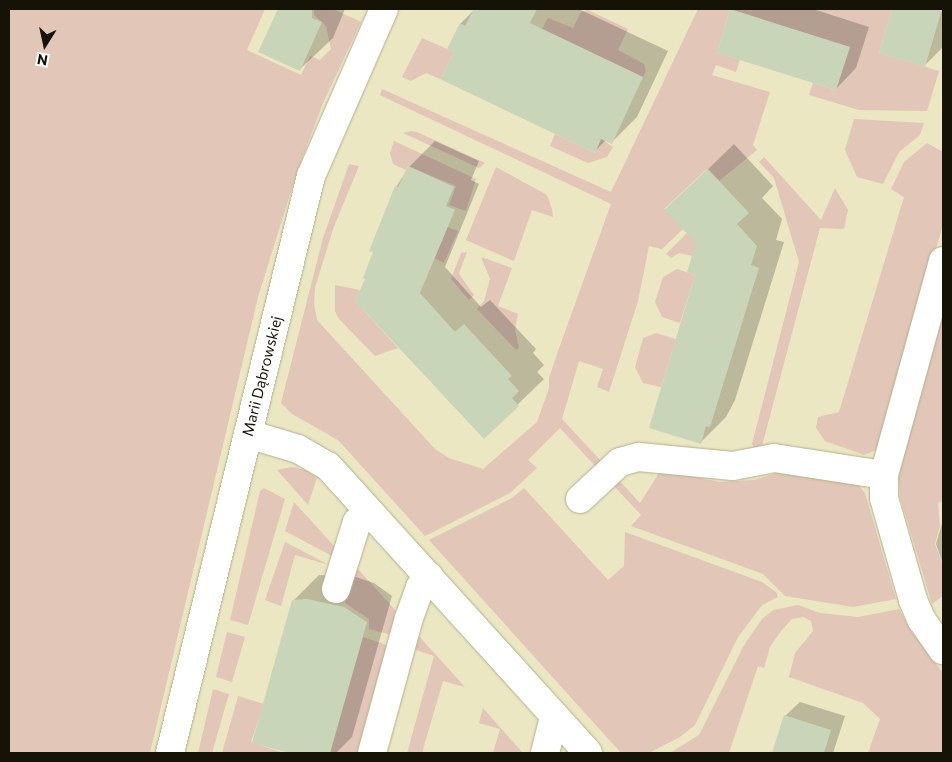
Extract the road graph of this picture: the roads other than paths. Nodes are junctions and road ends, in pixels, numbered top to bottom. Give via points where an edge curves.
1 (384, 9) edge
2 (943, 261) edge
3 (248, 434) junction
4 (884, 475) junction
5 (580, 499) dead end
6 (370, 513) junction
7 (429, 576) junction
8 (336, 589) dead end
9 (943, 650) edge
10 (554, 716) junction
11 (170, 753) edge
12 (372, 753) edge
13 (544, 753) edge
14 (588, 753) edge

1 - 3 street, Marii Dąbrowskiej via 311,176
2 - 4 street
3 - 6 street via 315,456
3 - 11 street, Marii Dąbrowskiej
4 - 5 street via 774,458 733,466 639,456 620,462
4 - 9 street via 884,498 904,572 921,619
6 - 7 street
6 - 8 street via 358,522
7 - 10 street
7 - 12 street via 420,587 409,618
10 - 13 street
10 - 14 street

